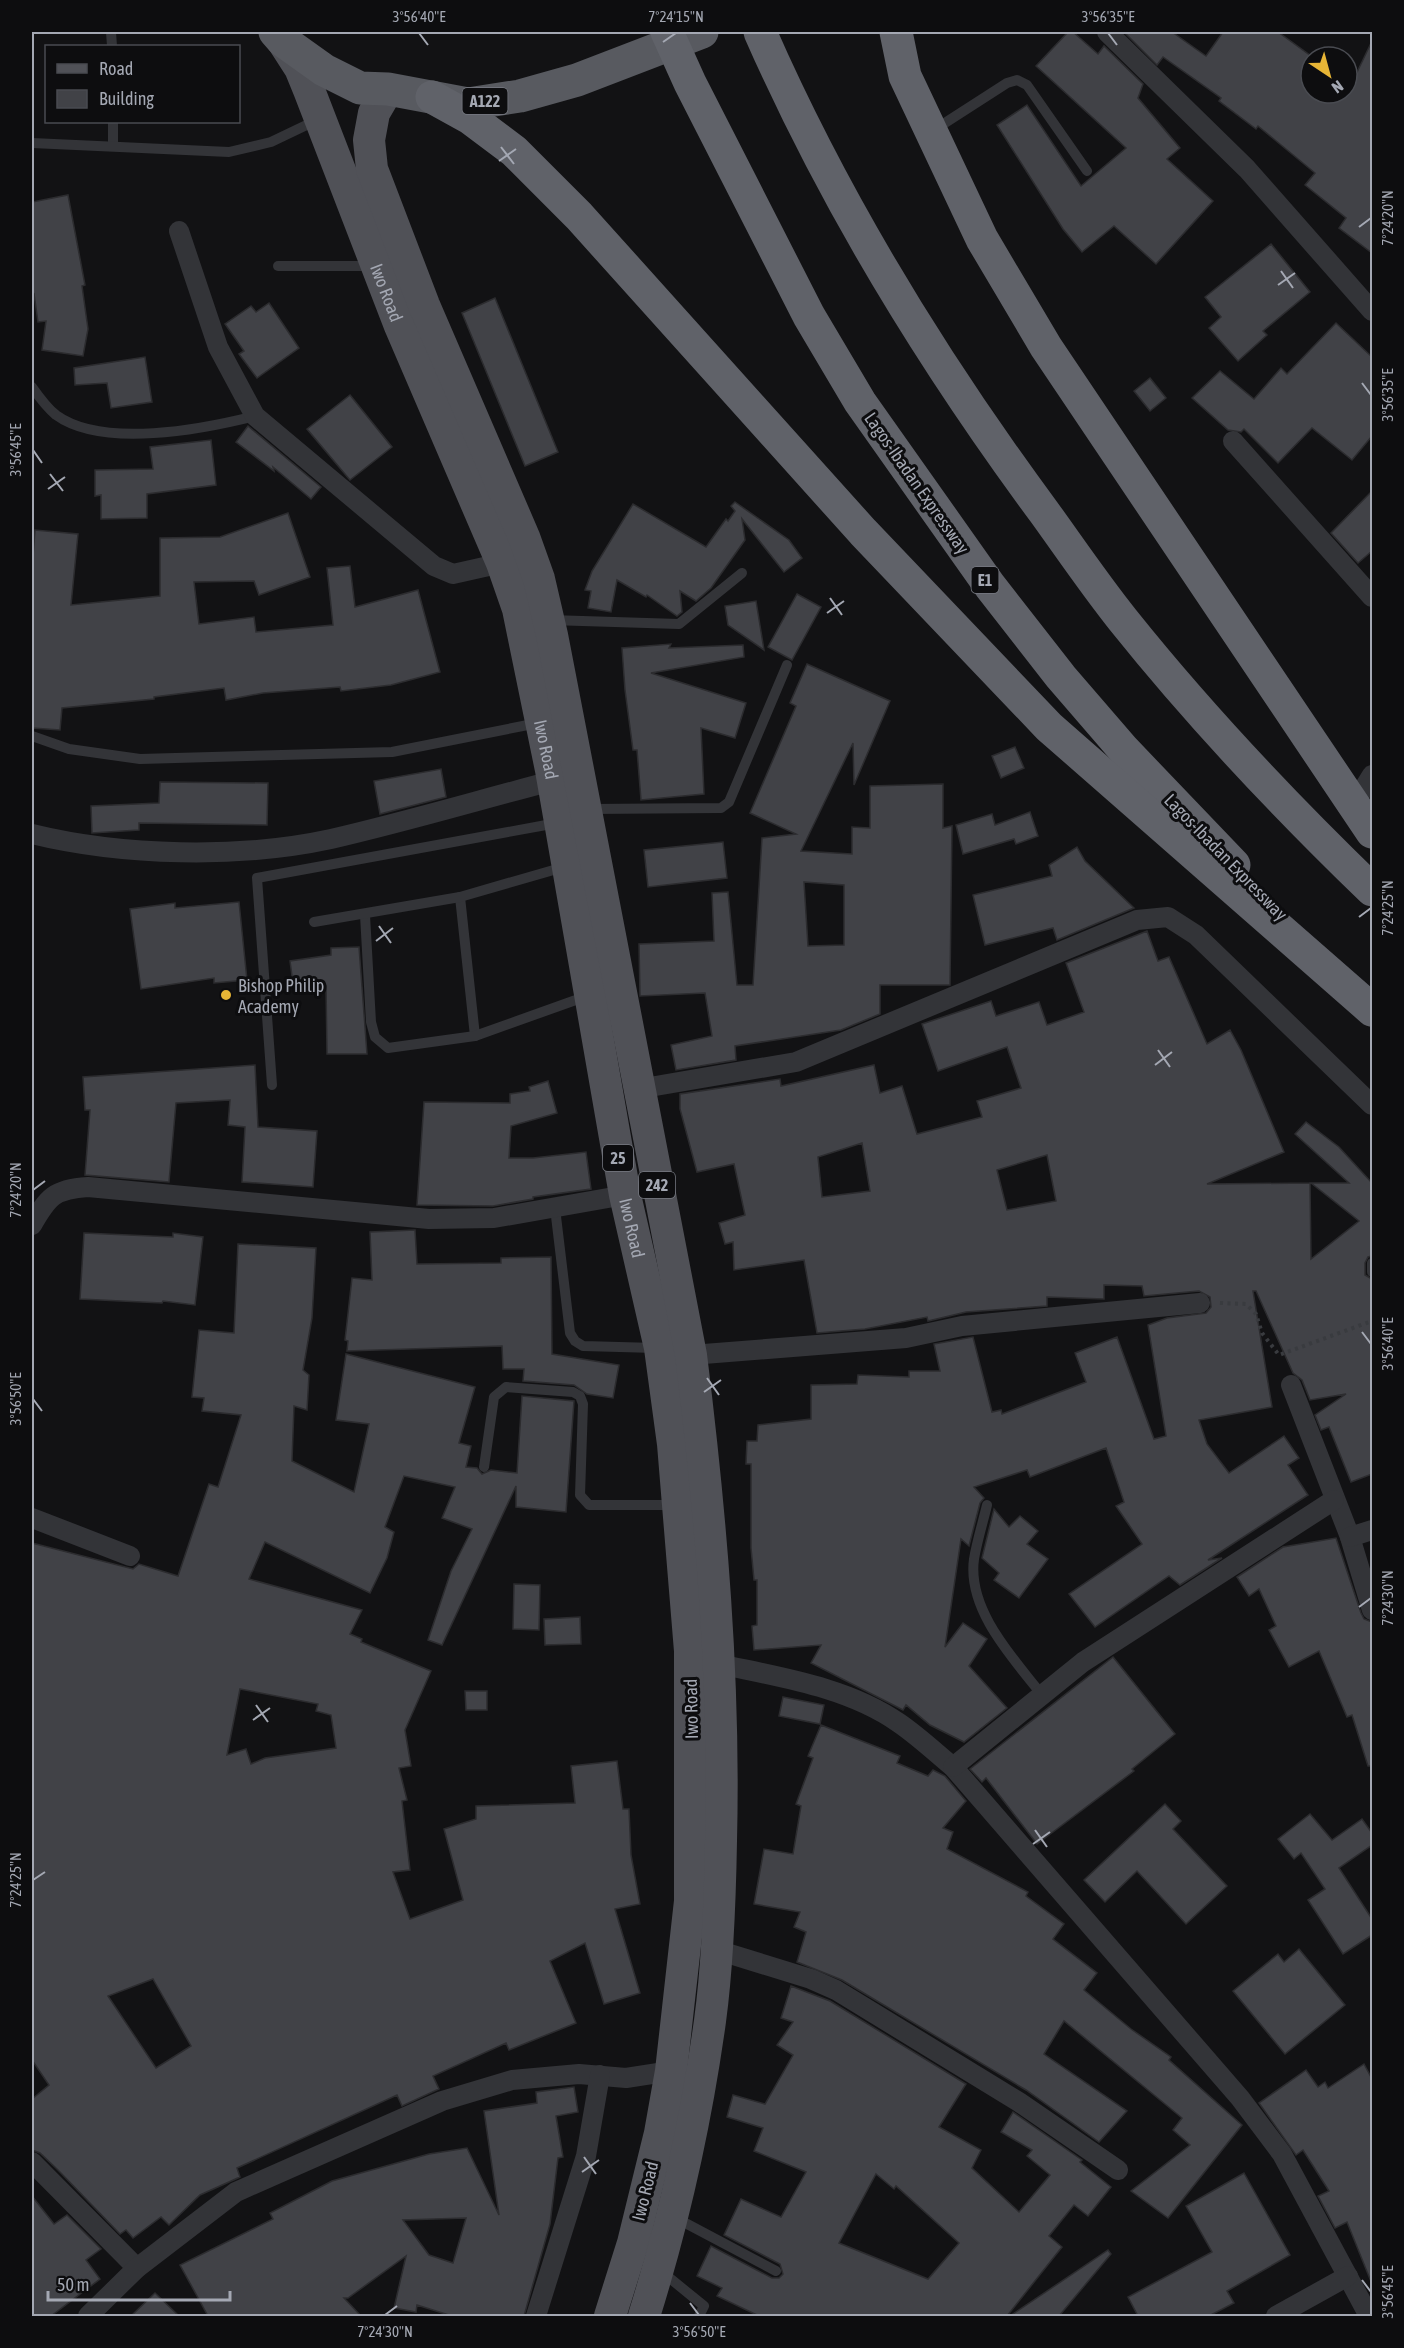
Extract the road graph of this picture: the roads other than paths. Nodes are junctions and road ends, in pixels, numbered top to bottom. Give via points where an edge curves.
1 (667, 32) edge
2 (702, 32) edge
3 (896, 32) edge
4 (1107, 32) edge
5 (279, 36) edge
6 (765, 44) edge
7 (388, 88) junction
8 (432, 97) junction
9 (320, 118) junction
10 (113, 123) edge
11 (932, 131) junction
12 (32, 143) edge
13 (113, 146) junction
14 (1087, 171) dead end
15 (179, 231) dead end
16 (278, 266) dead end
17 (378, 266) junction
18 (1372, 311) edge
19 (32, 387) edge
20 (255, 416) junction
21 (1233, 441) dead end
22 (502, 562) junction
23 (742, 573) dead end
24 (1372, 597) edge
25 (548, 619) junction
26 (787, 665) dead end
27 (542, 722) junction
28 (32, 736) edge
29 (1372, 775) edge
30 (552, 781) junction
31 (573, 816) junction
32 (1365, 816) edge
33 (32, 834) edge
34 (567, 866) junction
35 (1372, 890) edge
36 (460, 897) junction
37 (365, 915) junction
38 (314, 922) dead end
39 (590, 994) junction
40 (1372, 1009) edge
41 (475, 1036) junction
42 (272, 1085) dead end
43 (638, 1089) junction
44 (1372, 1105) edge
45 (625, 1196) junction
46 (555, 1208) junction
47 (32, 1225) edge
48 (1372, 1263) edge
49 (1372, 1272) edge
50 (1200, 1303) road end
51 (660, 1348) junction
52 (691, 1355) junction
53 (1291, 1385) dead end
54 (484, 1467) dead end
55 (1334, 1500) junction
56 (987, 1505) dead end
57 (677, 1506) junction
58 (32, 1518) edge
59 (1372, 1530) edge
60 (1350, 1537) junction
61 (130, 1556) dead end
62 (1372, 1610) edge
63 (719, 1664) junction
64 (1042, 1695) junction
65 (953, 1767) junction
66 (717, 1950) junction
67 (671, 2071) junction
68 (600, 2075) junction
69 (32, 2162) edge
70 (1118, 2170) dead end
71 (674, 2217) junction
72 (137, 2268) junction
73 (659, 2269) junction
74 (776, 2271) dead end
75 (1348, 2276) junction
76 (88, 2316) edge
77 (536, 2316) edge
78 (610, 2316) edge
79 (644, 2316) edge
80 (699, 2316) edge
81 (1276, 2316) edge
82 (1369, 2316) edge

1 - 40 highway, Lagos-Ibadan Expressway / E1 via 809,316 860,402 990,586 1124,750
2 - 8 highway, A122 via 577,80 520,96 468,104
3 - 11 highway via 906,76
4 - 18 street via 1247,169
5 - 7 highway, A122 via 324,70 360,88
5 - 9 main road, Iwo Road / 25 via 300,68
6 - 35 highway via 868,247 982,428 1123,620 1255,771
7 - 8 highway, A122
7 - 25 main road, Iwo Road / 242 via 374,113 370,131 372,170 424,306 524,537
8 - 40 highway via 470,118 514,151 579,216 863,532 1049,727
9 - 13 lane via 271,142 229,152
9 - 17 main road, Iwo Road / 25
10 - 13 lane
11 - 14 lane via 1017,80 1026,85
11 - 32 highway via 982,239 1046,347
12 - 13 lane
15 - 20 street via 218,347
16 - 17 lane
17 - 22 main road, Iwo Road / 25
19 - 20 lane via 57,415 94,430 164,432
20 - 22 street via 434,566 453,574
21 - 24 street
22 - 27 main road, Iwo Road / 25 via 518,609
23 - 25 lane via 679,624
25 - 31 main road, Iwo Road / 242
26 - 31 lane via 729,802 721,808
27 - 28 lane via 392,752 140,759 69,749
27 - 30 main road, Iwo Road / 25
29 - 32 street
30 - 31 main road, Iwo Road / 25
30 - 33 street via 330,839 274,848 123,850
31 - 34 main road, Iwo Road / 25
31 - 42 lane via 257,878
31 - 43 main road, Iwo Road / 242
34 - 36 lane
34 - 39 main road, Iwo Road / 25
36 - 37 lane
36 - 41 lane
37 - 38 lane
37 - 41 lane via 369,1002 375,1037 388,1048
39 - 41 lane
39 - 45 main road, Iwo Road / 25
43 - 44 street via 796,1062 1137,920 1168,917 1196,935
43 - 52 main road, Iwo Road / 242
45 - 46 street
45 - 51 main road, Iwo Road / 25
46 - 47 street via 494,1218 429,1219 88,1187 67,1188 47,1199
46 - 51 lane via 574,1341 583,1346
48 - 49 lane
50 - 52 street via 962,1326 906,1338
51 - 57 main road, Iwo Road / 25
52 - 63 main road, Iwo Road / 242 via 715,1574
53 - 55 street
54 - 57 lane via 494,1397 499,1390 506,1387 573,1392 583,1404 580,1495 584,1502
55 - 60 street
55 - 64 street via 1083,1662
56 - 64 lane via 974,1560 978,1599 991,1625
57 - 67 main road, Iwo Road / 25 via 690,1651 690,1901
58 - 61 street
59 - 60 street
60 - 62 street
63 - 65 street via 792,1679 848,1697 898,1722
63 - 66 main road, Iwo Road / 242 via 723,1749
64 - 65 street
65 - 75 street via 1240,2098 1282,2154
66 - 70 street via 836,1990 1019,2102
66 - 71 main road, Iwo Road / 242 via 706,2042
67 - 68 street via 626,2078
67 - 78 main road, Iwo Road / 25 via 633,2243
68 - 72 street via 512,2080 442,2100 236,2192
68 - 77 street via 586,2156
69 - 72 street
71 - 73 main road, Iwo Road / 242
71 - 74 lane
72 - 76 street
73 - 79 main road, Iwo Road / 242
73 - 80 lane via 704,2306
75 - 81 street
75 - 82 street

